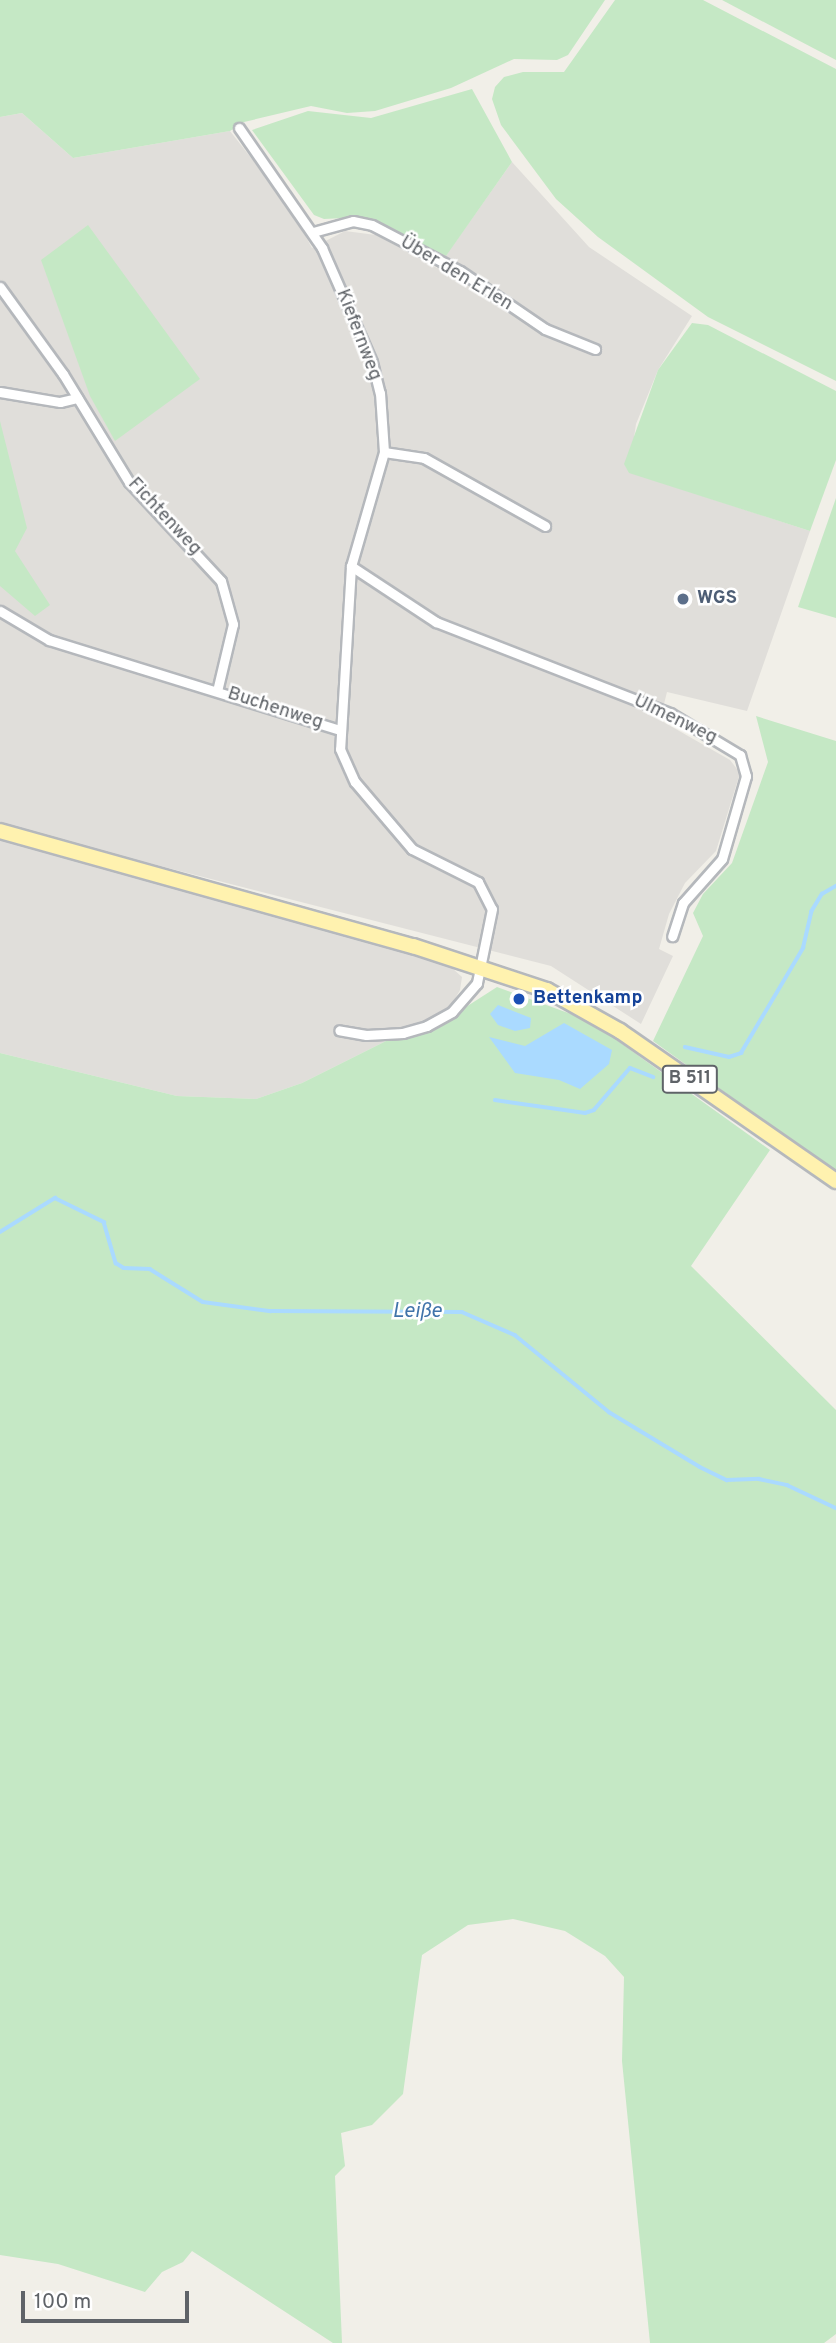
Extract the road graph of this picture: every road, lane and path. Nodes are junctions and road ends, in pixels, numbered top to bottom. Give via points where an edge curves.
1 (239, 128) dead end
2 (313, 232) junction
3 (0, 287) edge
4 (595, 349) dead end
5 (0, 392) edge
6 (78, 398) junction
7 (384, 452) junction
8 (545, 526) dead end
9 (351, 566) junction
10 (0, 611) edge
11 (217, 691) junction
12 (340, 730) junction
13 (0, 831) edge
14 (672, 936) dead end
15 (483, 968) junction
16 (339, 1030) dead end
17 (836, 1181) edge

1 - 2 street, Kiefernweg
2 - 4 street, Über den Erlen via 353,221 372,225 460,271 545,329
2 - 7 street, Kiefernweg via 377,378
3 - 6 street, Fichtenweg
5 - 6 street via 60,402
6 - 11 street, Fichtenweg via 140,496 221,581 233,624
7 - 8 street via 424,458
7 - 9 street, Kiefernweg
9 - 12 street, Kiefernweg
9 - 14 street, Ulmenweg via 426,617 670,713 720,741 744,763 744,789 722,859 683,903
10 - 11 street, Buchenweg via 49,640
11 - 12 street, Buchenweg
12 - 15 street, Buchenweg via 340,749 355,782 406,843 425,858 473,878 487,892 492,915
13 - 15 main road, B 511
15 - 16 street via 467,999 427,1026 379,1035
15 - 17 main road, B 511 via 589,1011

